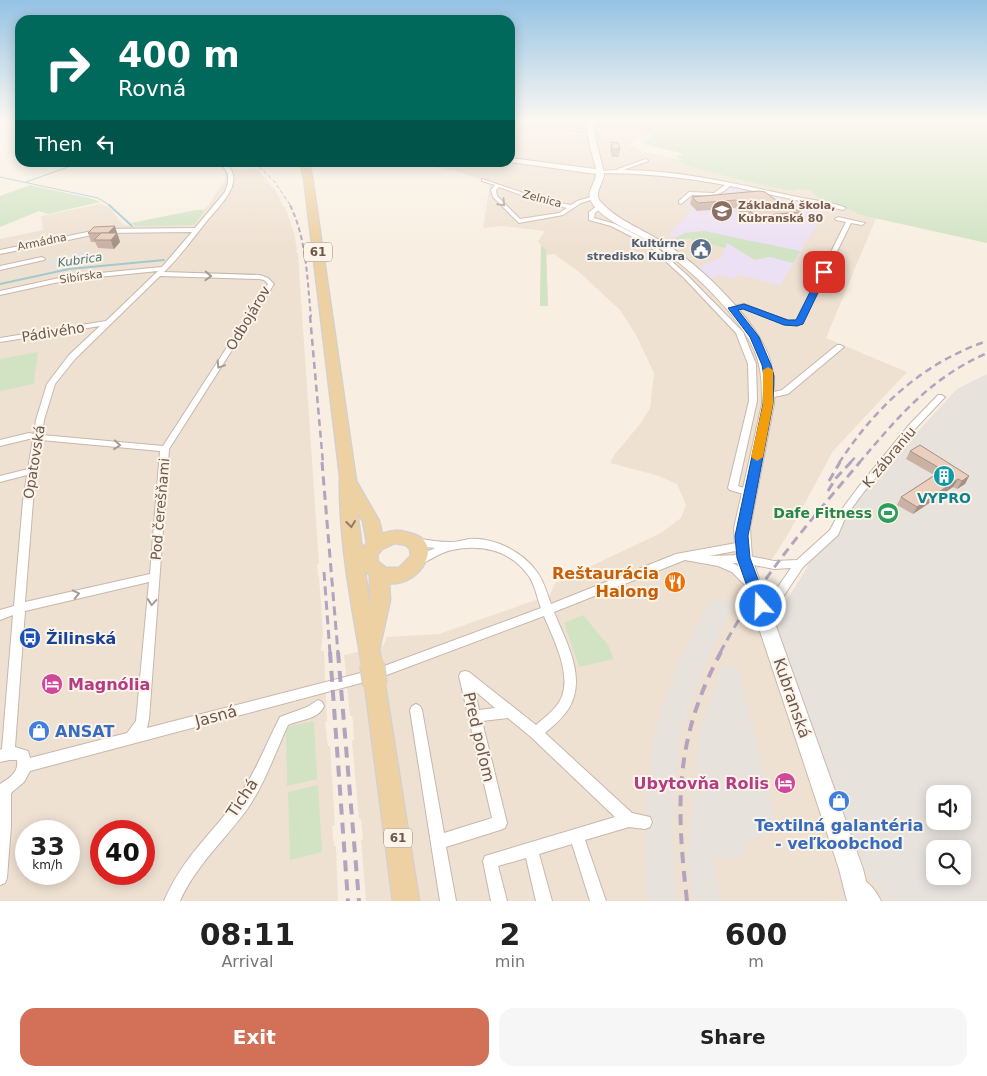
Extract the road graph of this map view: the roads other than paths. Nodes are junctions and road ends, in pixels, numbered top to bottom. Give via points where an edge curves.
1 (533, 163) edge
2 (598, 163) edge
3 (638, 163) edge
4 (226, 167) edge
5 (305, 167) edge
6 (619, 170) junction
7 (599, 172) junction
8 (484, 180) dead end
9 (498, 185) junction
10 (728, 185) junction
11 (597, 202) junction
12 (689, 204) dead end
13 (572, 207) junction
14 (843, 208) dead end
15 (838, 219) dead end
16 (849, 221) junction
17 (862, 223) dead end
18 (197, 230) junction
19 (0, 252) edge
20 (667, 252) junction
21 (175, 258) joint
22 (42, 260) dead end
23 (0, 268) edge
24 (161, 271) junction
25 (698, 275) junction
26 (686, 277) junction
27 (0, 293) edge
28 (711, 302) junction
29 (728, 304) junction
30 (106, 323) junction
31 (751, 331) junction
32 (738, 332) junction
33 (0, 340) edge
34 (840, 347) dead end
35 (752, 364) junction
36 (766, 365) junction
37 (942, 397) dead end
38 (768, 400) junction
39 (753, 401) junction
40 (38, 438) junction
41 (0, 443) edge
42 (744, 443) junction
43 (759, 447) junction
44 (165, 449) junction
45 (32, 471) junction
46 (348, 476) junction
47 (0, 479) edge
48 (750, 493) junction
49 (371, 521) junction
50 (394, 536) junction
51 (415, 542) junction
52 (376, 544) junction
53 (449, 546) junction
54 (743, 552) junction
55 (680, 557) junction
56 (420, 560) junction
57 (714, 560) junction
58 (799, 564) junction
59 (380, 574) junction
60 (400, 575) junction
61 (154, 577) junction
62 (754, 587) junction
63 (381, 600) junction
64 (761, 606) junction
65 (21, 608) junction
66 (548, 610) junction
67 (0, 615) edge
68 (407, 664) joint
69 (373, 666) junction
70 (318, 706) dead end
71 (416, 710) dead end
72 (511, 712) junction
73 (474, 716) junction
74 (536, 733) junction
75 (131, 738) junction
76 (4, 755) edge
77 (25, 766) junction
78 (2, 790) edge
79 (629, 820) junction
80 (645, 822) dead end
81 (577, 836) junction
82 (438, 842) junction
83 (530, 849) junction
84 (851, 869) junction
85 (0, 878) edge
86 (172, 901) edge
87 (406, 901) edge
88 (448, 901) edge
89 (499, 901) edge
90 (544, 901) edge
91 (598, 901) edge
92 (859, 901) edge
93 (873, 901) edge

1 - 7 street
2 - 7 street
3 - 6 street
4 - 18 street, Opatovská via 231,174 231,186
5 - 46 main road, 61
6 - 7 street
6 - 10 street via 681,176
7 - 11 street via 593,194
8 - 9 street
9 - 13 street, Zelnica via 543,201
9 -> 13 street, Zelnica via 494,187 493,194 519,221 550,217
10 - 12 street via 719,194 691,193 678,202
10 - 14 street
11 - 13 street, Zelnica via 585,200
11 - 20 street, Kubranská via 617,223
15 - 16 street
16 - 17 street
16 - 29 street via 800,322 787,323 744,306
18 - 19 street, Armádna via 84,233
18 - 21 street, Opatovská
20 - 25 street, Kubranská
20 - 26 street, Kubranská
21 - 24 street, Opatovská
22 - 23 street, Armádna
24 - 27 street, Sibírska via 68,278
24 - 30 street, Opatovská
24 -> 44 street, Odbojárov via 260,277 271,284
25 - 26 street
25 - 29 street, Kubranská
26 - 28 street, Kubranská
28 - 29 street
28 - 32 street, Kubranská
29 - 31 street, Kubranská
30 - 33 street, Pádivého
30 - 40 street, Opatovská via 50,384
31 - 32 street
31 - 36 street, Kubranská
32 - 35 street, Kubranská
34 - 38 street via 786,392
35 - 36 street
35 - 39 street, Kubranská
36 - 38 street, Kubranská
37 - 58 street, K zábraniu via 912,427 860,491 834,532
38 - 39 street
38 - 43 street, Kubranská
39 - 42 street, Kubranská
40 - 41 street, Pod čerešňami via 29,436
40 -> 44 street, Pod čerešňami
40 - 45 street, Opatovská
42 - 43 street
42 - 48 street, Kubranská via 733,488
43 - 48 street, Kubranská
44 - 61 street, Pod čerešňami
45 - 47 street
45 - 65 street, Opatovská
46 - 49 main road, 61
46 -> 69 main road, 61 via 348,506 360,602
48 - 54 street, Kubranská via 742,528
49 - 50 main road, 61
49 - 52 main road, 61
50 - 51 main road, 61
50 - 52 main road
51 - 53 street
51 - 56 main road via 420,550
52 - 59 main road, 61 via 368,554 368,560
53 - 56 street
53 - 66 street via 484,544 512,554 534,575
54 - 55 street
54 - 57 street
54 - 58 street via 774,565
54 - 62 street, Kubranská
55 - 57 street
55 - 66 street
56 - 60 main road, 61 via 409,572
57 - 62 street via 738,570
58 - 64 street, K zábraniu via 779,594
59 - 60 main road
59 - 63 main road, 61
60 - 63 main road, 61
65 -> 61 street, Pod čerešňami
61 -> 75 street, Pod čerešňami via 143,719
62 - 64 street, Kubranská
63 - 69 main road, 61
64 - 84 street, Kubranská
65 - 67 street, Pod čerešňami
65 - 76 street, Opatovská
66 - 68 street
66 - 74 street via 569,666 572,688 561,711
68 - 75 street, Jasná
69 - 87 main road, 61
70 - 86 street, Tichá via 311,712 284,721 255,782 241,804 196,857
71 - 82 street
72 - 73 street
72 - 73 street, Pred poľom via 465,676
72 - 74 street, Pred poľom
73 - 82 street, Pred poľom via 500,823
74 - 79 street, Pred poľom
75 - 77 street, Jasná
76 - 77 street via 23,756
77 - 78 street via 18,780
78 - 85 street via 4,826
79 - 80 street
79 - 81 street
81 - 83 street
81 - 91 street
82 - 88 street
83 - 89 street via 490,861
83 - 90 street
84 - 92 street, Kubranská
84 - 93 street

